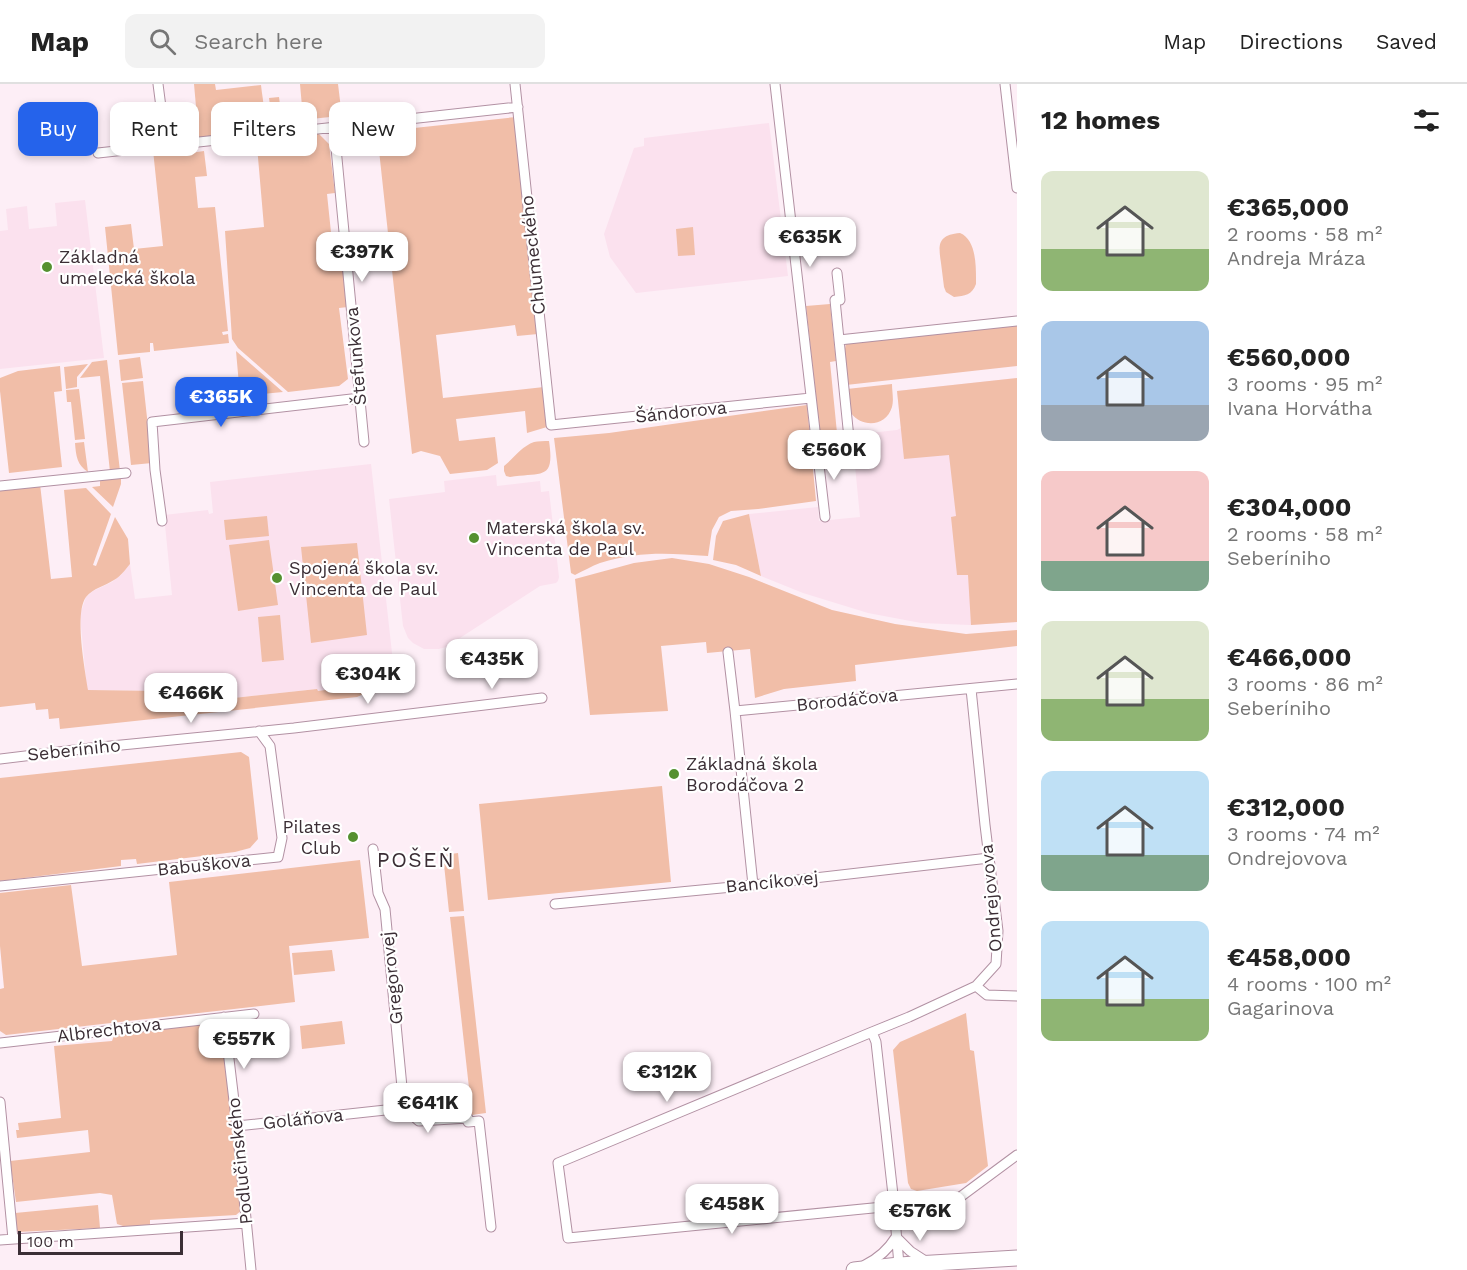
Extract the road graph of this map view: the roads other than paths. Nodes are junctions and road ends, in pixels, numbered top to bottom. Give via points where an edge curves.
1 (158, 84) edge
2 (515, 84) edge
3 (775, 84) edge
4 (1005, 84) edge
5 (160, 102) edge
6 (518, 107) junction
7 (416, 118) edge
8 (329, 128) edge
9 (199, 142) edge
10 (110, 152) edge
11 (98, 153) dead end
12 (337, 156) edge
13 (1017, 188) edge
14 (837, 273) dead end
15 (1017, 321) edge
16 (839, 340) junction
17 (360, 398) junction
18 (811, 398) junction
19 (551, 425) joint
20 (364, 442) dead end
21 (819, 461) junction
22 (126, 473) dead end
23 (0, 486) edge
24 (825, 517) dead end
25 (162, 521) dead end
26 (729, 652) dead end
27 (1017, 684) edge
28 (971, 689) junction
29 (542, 698) dead end
30 (735, 711) junction
31 (259, 731) junction
32 (0, 759) edge
33 (373, 849) dead end
34 (988, 858) junction
35 (753, 885) junction
36 (0, 886) edge
37 (555, 904) dead end
38 (976, 986) junction
39 (1017, 996) edge
40 (254, 1014) dead end
41 (224, 1017) junction
42 (872, 1032) junction
43 (0, 1043) edge
44 (0, 1102) edge
45 (404, 1108) junction
46 (237, 1126) junction
47 (1017, 1155) edge
48 (894, 1209) junction
49 (246, 1223) junction
50 (491, 1227) dead end
51 (896, 1237) junction
52 (13, 1239) junction
53 (0, 1240) edge
54 (1017, 1258) edge
55 (929, 1264) junction
56 (897, 1268) edge
57 (251, 1270) edge
58 (854, 1270) edge

1 - 5 street
2 - 6 street, Chlumeckého
3 - 18 street
4 - 13 street
6 - 7 street
6 - 19 street, Chlumeckého
8 - 9 street
10 - 11 street
12 - 17 street, Štefunkova
14 - 16 street
15 - 16 street
16 - 21 street via 851,458
17 - 20 street, Štefunkova
17 - 25 street via 152,422
18 - 19 street, Šándorova
18 - 21 street
21 - 24 street
22 - 23 street
26 - 30 street
27 - 28 street, Borodáčova
28 - 30 street, Borodáčova
28 - 34 street, Ondrejovova
29 - 31 street, Seberíniho
30 - 35 street
31 - 32 street, Seberíniho
31 - 36 street, Babuškova via 270,746 282,838 278,857
33 - 45 street, Gregorovej via 378,893 385,909
34 - 35 street, Bancíkovej
34 - 38 street, Ondrejovova via 998,931 996,964
35 - 37 street, Bancíkovej
38 - 39 street via 987,995
38 - 42 street, Ondrejovova
40 - 41 street, Albrechtova
41 - 43 street, Albrechtova
41 - 46 street, Podlučinského
42 - 48 street
42 - 48 street, Ondrejovova via 558,1163 568,1238
44 - 52 street
45 - 46 street, Goláňova
45 - 50 street via 419,1121 479,1121
46 - 49 street, Podlučinského
47 - 48 street via 945,1209
48 - 51 street
49 - 52 street
49 - 57 street, Podlučinského
51 - 55 street
51 - 56 street
51 - 58 street via 889,1249
52 - 53 street
54 - 55 main road
55 - 56 main road
56 - 58 main road

